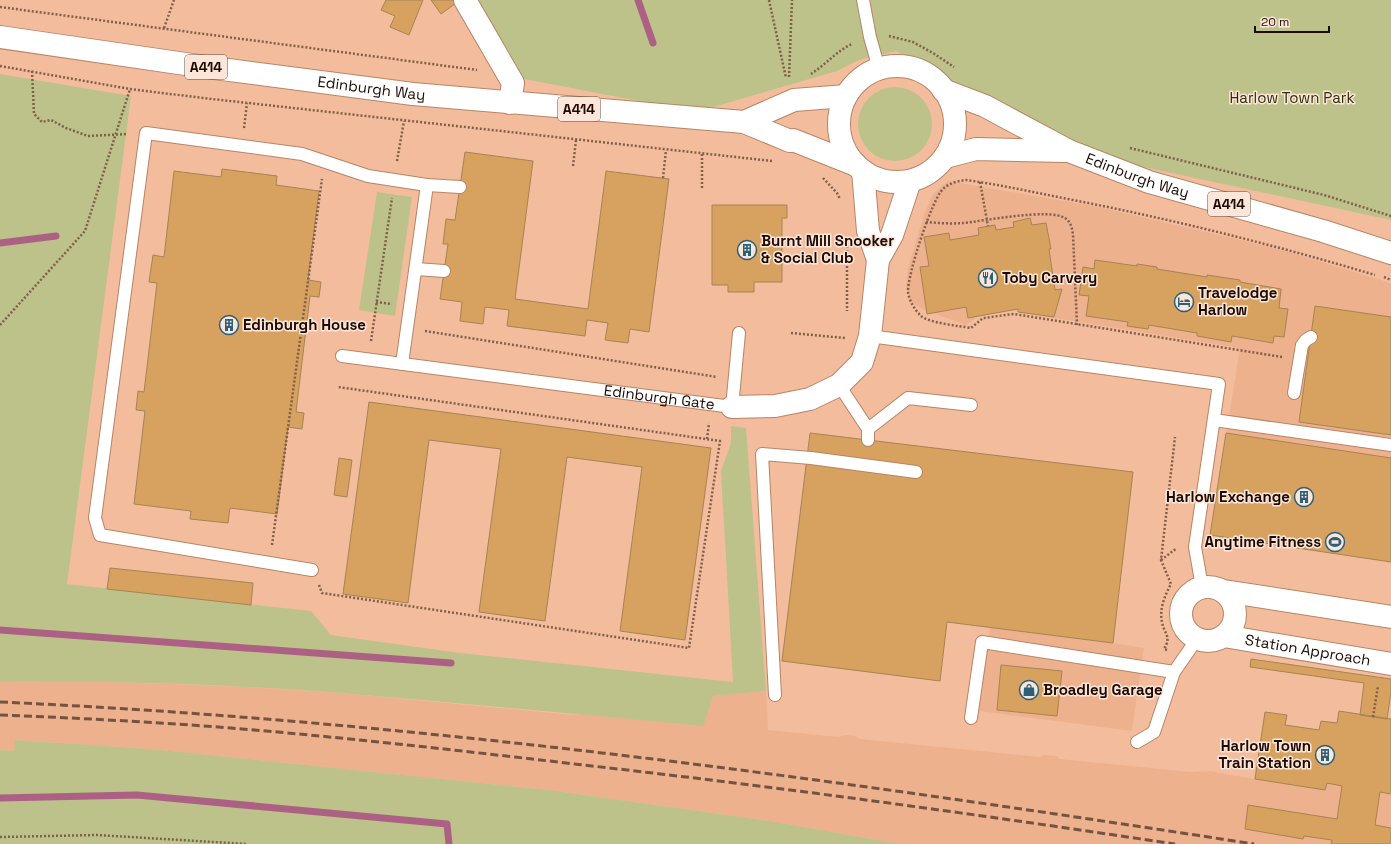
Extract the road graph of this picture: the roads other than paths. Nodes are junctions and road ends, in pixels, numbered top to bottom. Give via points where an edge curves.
1 (465, 0) edge
2 (863, 0) edge
3 (0, 37) edge
4 (879, 69) junction
5 (943, 90) junction
6 (846, 96) junction
7 (510, 103) junction
8 (744, 122) junction
9 (1070, 151) junction
10 (945, 156) junction
11 (859, 168) junction
12 (910, 181) junction
13 (427, 186) junction
14 (460, 187) dead end
15 (1391, 253) edge
16 (878, 260) junction
17 (416, 269) junction
18 (444, 271) dead end
19 (739, 333) dead end
20 (870, 336) junction
21 (1311, 337) dead end
22 (342, 356) dead end
23 (402, 364) junction
24 (839, 385) junction
25 (1294, 393) dead end
26 (971, 405) dead end
27 (732, 407) junction
28 (1214, 420) junction
29 (1391, 445) edge
30 (916, 472) dead end
31 (312, 570) road end
32 (1202, 587) junction
33 (1224, 591) junction
34 (1391, 617) edge
35 (1224, 636) junction
36 (1197, 639) junction
37 (1391, 664) edge
38 (1174, 672) junction
39 (775, 695) dead end
40 (971, 718) dead end
41 (1137, 742) dead end

1 - 7 main road via 513,83
2 - 4 lane
3 - 7 main road, Edinburgh Way / A414 via 413,94
4 - 5 main road via 897,66 914,69 930,77
4 - 6 main road via 854,84
5 - 9 main road, Edinburgh Way / A414 via 985,106
5 - 10 main road via 952,105 955,123 953,140
6 - 8 main road, Edinburgh Way / A414 via 794,100
6 - 11 main road via 840,114 839,132 845,150
7 - 8 main road, Edinburgh Way / A414
8 - 11 main road, Edinburgh Way / A414
9 - 10 main road, Edinburgh Way / A414 via 976,149
9 - 15 main road, Edinburgh Way / A414 via 1149,182
10 - 12 main road via 924,176
11 - 12 main road via 878,179
11 - 16 main road, Edinburgh Gate via 868,231
12 - 16 main road, Edinburgh Gate via 892,235
13 - 14 lane
13 - 17 lane
13 - 31 lane via 368,176 302,154 146,133 95,518 100,535
16 - 20 main road, Edinburgh Gate
17 - 18 lane
17 - 23 lane
19 - 27 lane
20 - 24 main road, Edinburgh Gate via 862,362
20 - 28 lane via 1219,384
21 - 25 lane via 1302,345
22 - 23 lane, Edinburgh Gate
23 - 27 lane, Edinburgh Gate
24 - 26 lane via 868,434 908,398
24 - 27 main road, Edinburgh Gate via 810,399 775,406
28 - 29 lane
28 - 32 lane via 1194,547
30 - 39 lane via 762,454
32 - 33 main road
32 - 36 main road via 1188,596 1181,611 1184,627
33 - 34 main road
33 - 35 main road, Station Approach via 1230,597 1236,614 1230,630
35 - 36 main road, Station Approach via 1215,640
35 - 37 main road, Station Approach
36 - 38 lane
38 - 40 lane via 982,642
38 - 41 lane via 1154,732

